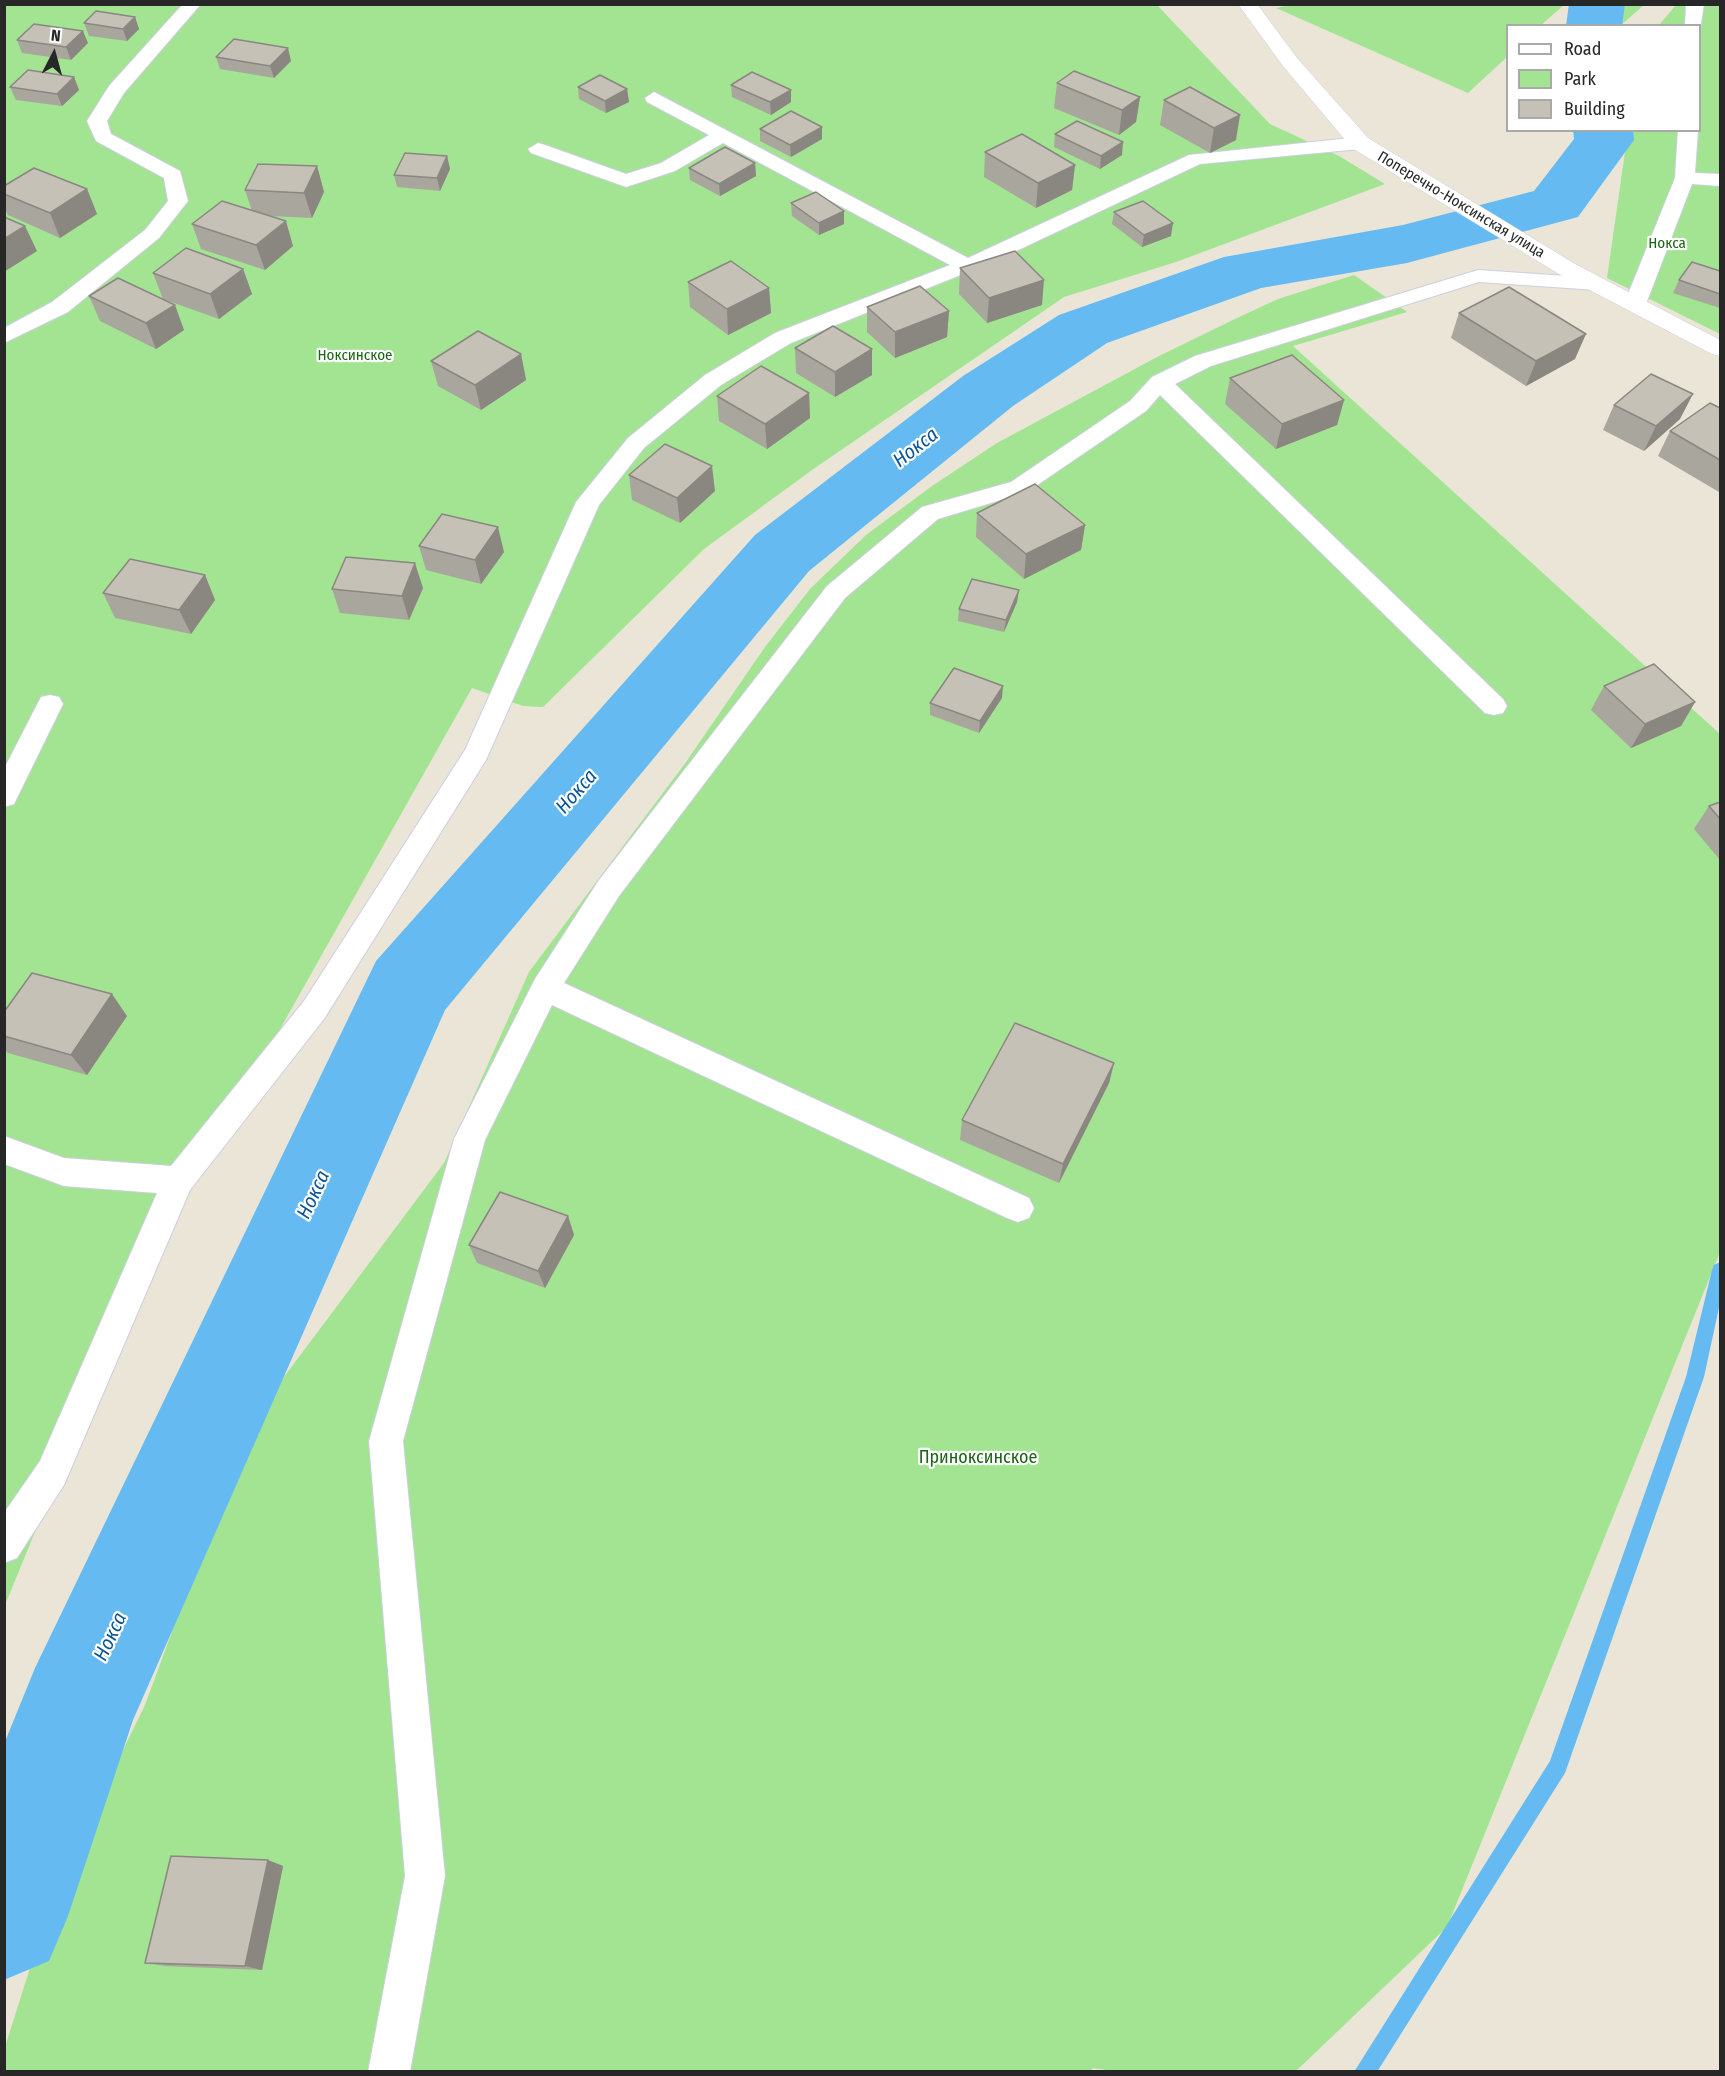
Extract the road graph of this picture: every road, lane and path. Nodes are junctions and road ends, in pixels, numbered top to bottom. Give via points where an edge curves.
1 (193, 4) edge
2 (1247, 4) edge
3 (1695, 4) edge
4 (1694, 24) edge
5 (654, 98) dead end
6 (1688, 132) edge
7 (723, 135) junction
8 (1360, 143) junction
9 (538, 149) dead end
10 (1686, 178) junction
11 (1720, 180) edge
12 (967, 266) junction
13 (1597, 284) junction
14 (1635, 304) junction
15 (4, 337) edge
16 (1720, 349) edge
17 (1160, 382) junction
18 (50, 704) dead end
19 (1494, 706) dead end
20 (4, 797) edge
21 (545, 988) junction
22 (4, 1150) edge
23 (178, 1181) junction
24 (1018, 1208) dead end
25 (4, 1545) edge
26 (389, 2072) edge

1 - 15 lane via 116,90 97,121 103,137 173,175 178,201 152,234 60,307
2 - 8 street, Поперечно-Ноксинская улица via 1290,62
3 - 4 lane
5 - 7 lane
6 - 10 lane
7 - 9 lane via 668,167 626,182
7 - 12 lane
8 - 12 lane via 1196,159
8 - 13 street, Поперечно-Ноксинская улица
10 - 11 lane
10 - 14 lane
12 - 23 lane via 783,338 713,380 636,443 588,502 477,753 314,1010
13 - 14 street, Поперечно-Ноксинская улица
13 - 17 lane via 1478,276 1203,361
14 - 16 street, Поперечно-Ноксинская улица
17 - 19 lane
17 - 21 lane via 1138,406 1019,487 930,513 836,592 609,888
18 - 20 lane
21 - 24 lane
21 - 26 lane via 470,1139 386,1441 425,1876
22 - 23 lane via 64,1172
23 - 25 lane via 51,1473

